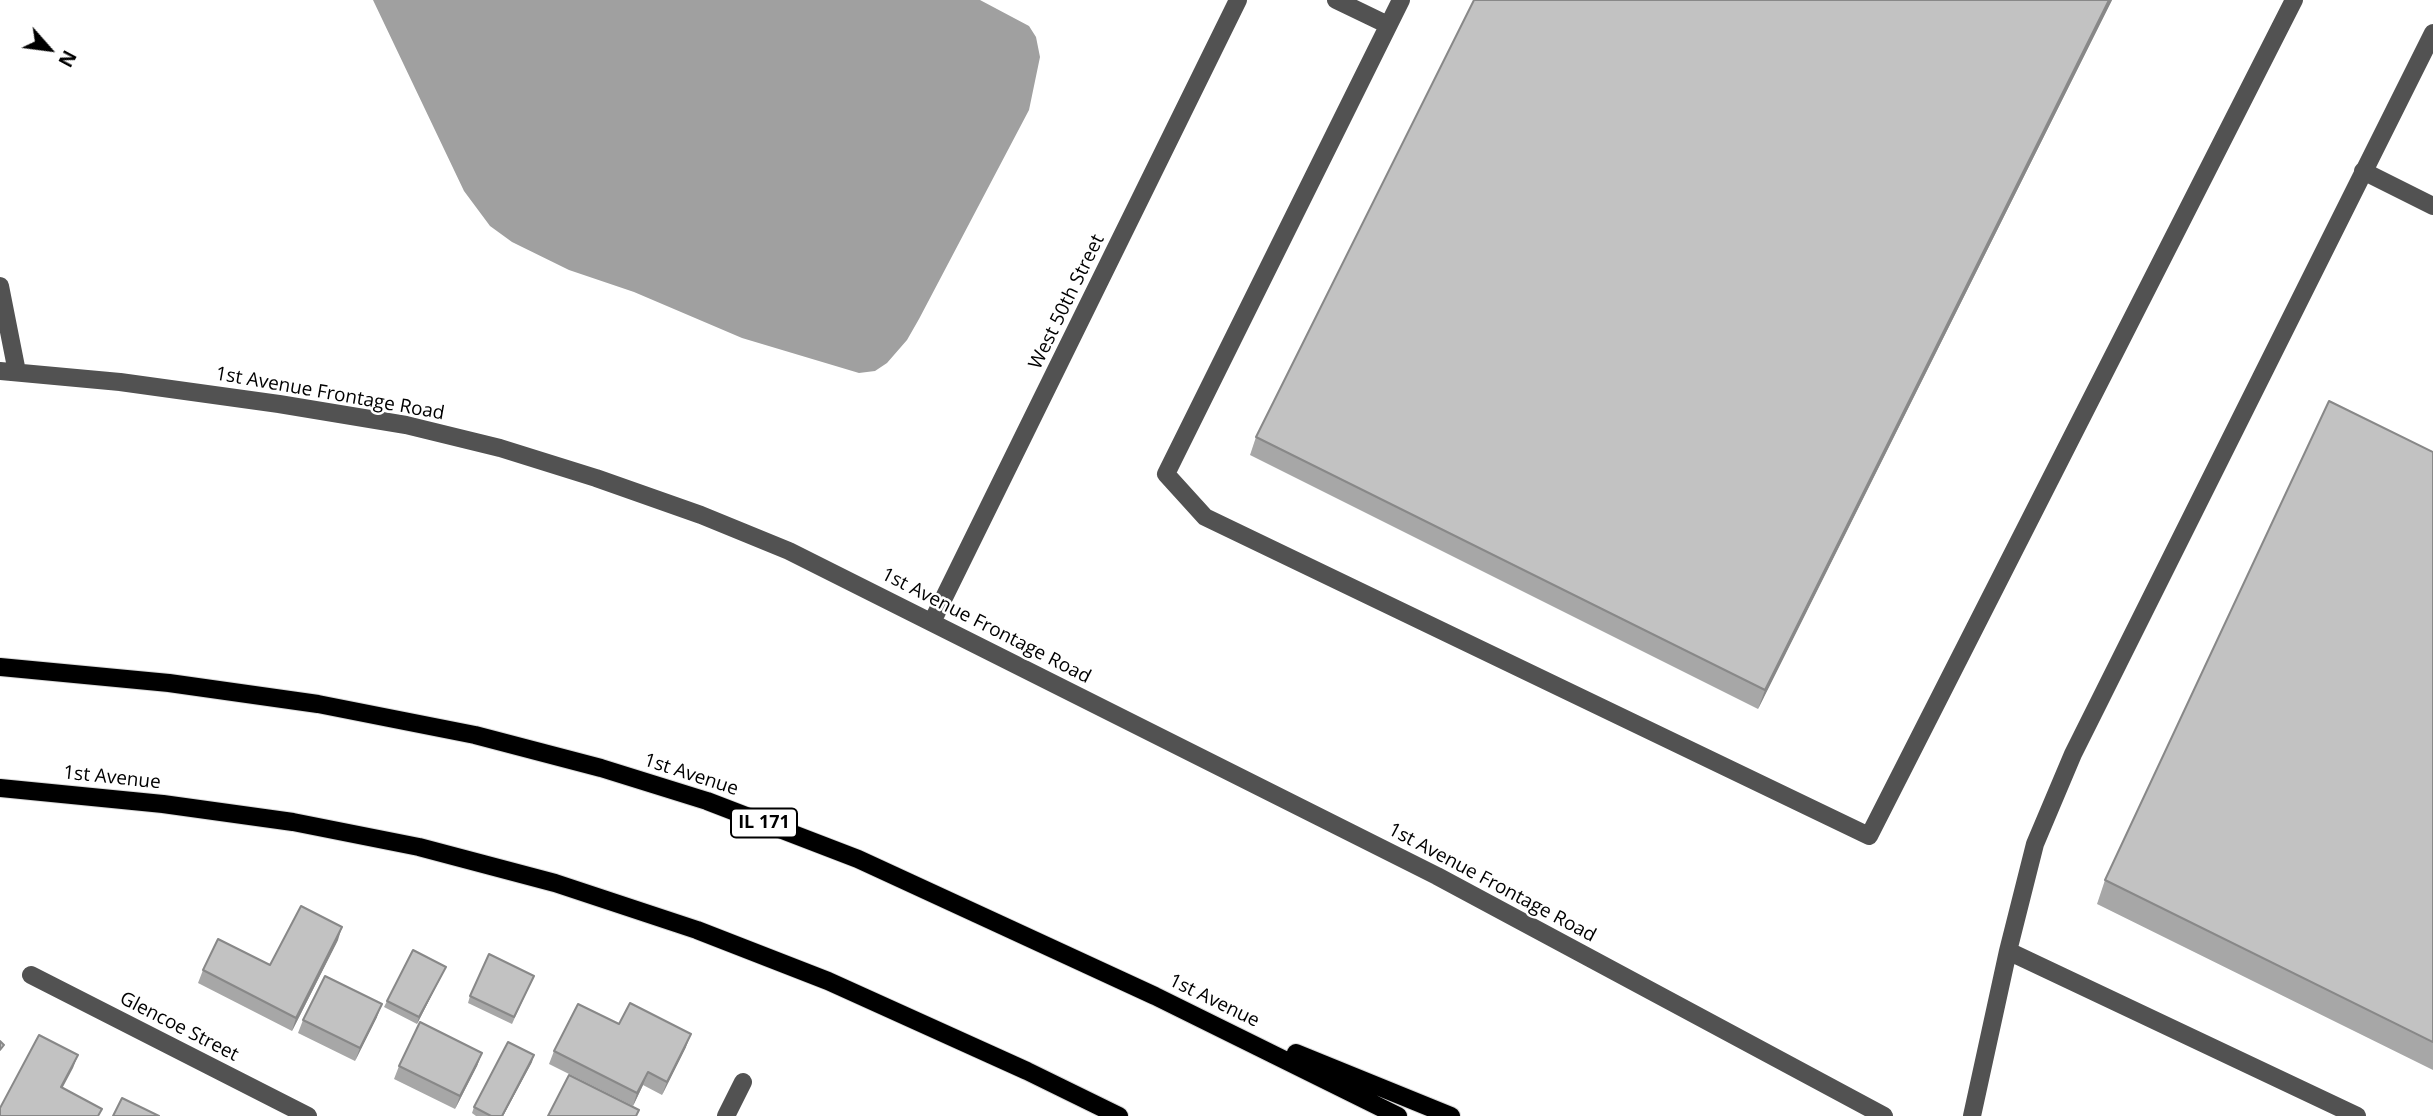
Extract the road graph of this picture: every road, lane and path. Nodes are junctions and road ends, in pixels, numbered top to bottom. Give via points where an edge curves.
1 (1238, 0) edge
2 (1336, 0) edge
3 (1401, 0) edge
4 (2294, 0) edge
5 (1388, 25) junction
6 (2433, 33) edge
7 (2363, 172) junction
8 (2433, 206) edge
9 (0, 286) edge
10 (8, 371) edge
11 (932, 622) junction
12 (0, 667) edge
13 (6, 788) edge
14 (2008, 951) junction
15 (31, 975) dead end
16 (1155, 996) junction
17 (743, 1082) dead end
18 (730, 1115) edge
19 (308, 1116) edge
20 (1119, 1116) edge
21 (1398, 1116) edge
22 (1451, 1116) edge
23 (1884, 1116) edge
24 (1972, 1116) edge
25 (2357, 1116) edge

1 - 11 street, West 50th Street
2 - 5 street
3 - 5 street
4 - 5 street via 1869,836 1205,517 1166,474
6 - 7 street
7 - 8 street
7 - 14 street via 2073,754 2035,844
9 - 10 street
10 - 11 street, 1st Avenue Frontage Road via 292,406 406,425 500,448 701,515 789,551
11 - 23 street, 1st Avenue Frontage Road via 1437,876
12 - 16 main road, 1st Avenue / IL 171 via 169,682 318,704 475,735 601,768 708,801 858,859
13 - 20 main road, 1st Avenue via 293,822 419,847 555,883 697,930 828,981
14 - 24 street
14 - 25 street
15 - 19 street, Glencoe Street
16 - 21 main road, 1st Avenue / IL 171
16 - 22 main road
17 - 18 street

